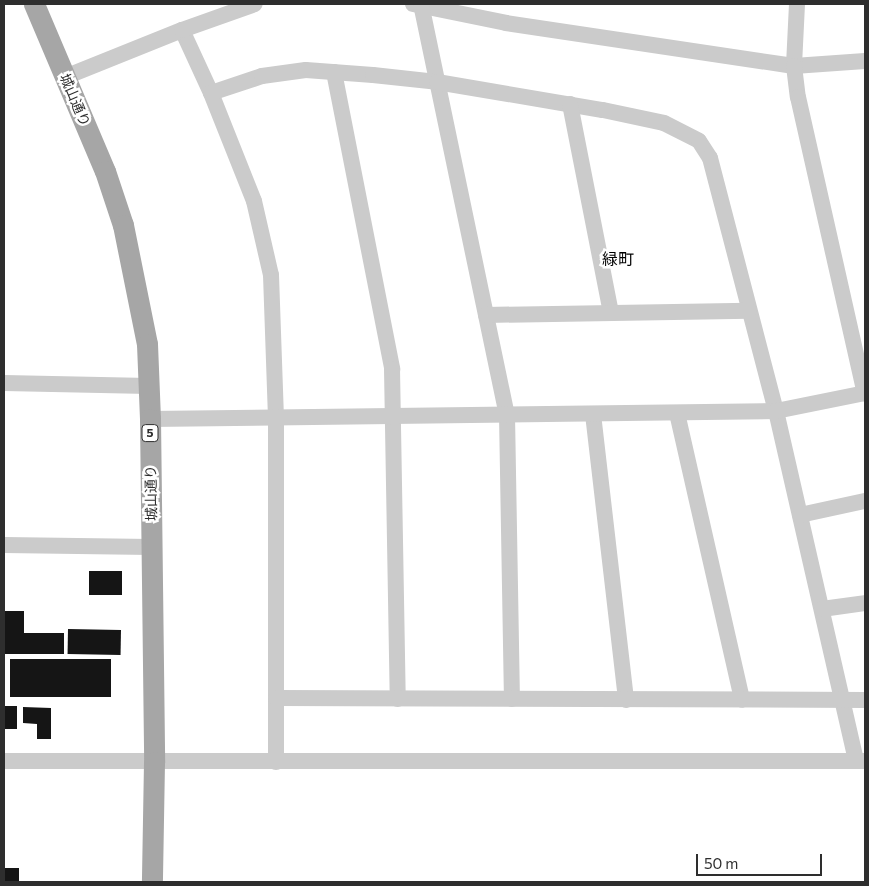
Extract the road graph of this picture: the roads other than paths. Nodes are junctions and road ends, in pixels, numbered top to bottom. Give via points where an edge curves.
1 (34, 4) edge
2 (255, 4) edge
3 (417, 4) edge
4 (797, 4) edge
5 (182, 30) junction
6 (865, 61) edge
7 (794, 66) junction
8 (334, 72) junction
9 (65, 77) junction
10 (437, 82) junction
11 (211, 93) junction
12 (570, 104) junction
13 (750, 311) junction
14 (610, 313) junction
15 (486, 315) junction
16 (4, 383) edge
17 (149, 386) junction
18 (865, 393) edge
19 (776, 412) junction
20 (677, 413) junction
21 (593, 414) junction
22 (507, 415) junction
23 (394, 416) junction
24 (276, 418) junction
25 (150, 419) junction
26 (865, 501) edge
27 (800, 515) junction
28 (4, 545) edge
29 (151, 547) junction
30 (865, 603) edge
31 (822, 608) junction
32 (276, 698) junction
33 (398, 699) junction
34 (512, 700) junction
35 (626, 700) junction
36 (742, 700) junction
37 (844, 700) junction
38 (865, 700) edge
39 (4, 761) edge
40 (861, 761) edge
41 (154, 762) junction
42 (276, 762) junction
43 (152, 882) edge

1 - 9 main road, 城山通り / 5
2 - 5 street
3 - 7 street via 506,24
3 - 10 street
4 - 7 street
5 - 9 street
5 - 11 street
6 - 7 street
7 - 18 street via 798,97
8 - 10 street
8 - 11 street via 306,70 262,76
8 - 23 street via 392,369
9 - 17 main road, 城山通り / 5 via 124,225 147,344
10 - 12 street
10 - 15 street
11 - 24 street via 254,201 271,275
12 - 13 street via 664,123 699,142 710,158
12 - 14 street
13 - 14 street
13 - 19 street
14 - 15 street
15 - 22 street
16 - 17 street
17 - 25 main road, 城山通り / 5
18 - 19 street
19 - 20 street
19 - 27 street
20 - 21 street
20 - 36 street
21 - 22 street
21 - 35 street
22 - 23 street
22 - 34 street
23 - 24 street
23 - 33 street
24 - 25 street
24 - 32 street
25 - 29 main road, 城山通り / 5
26 - 27 street
27 - 31 street
28 - 29 street
29 - 41 main road, 城山通り / 5
30 - 31 street
31 - 37 street
32 - 33 street
32 - 42 street
33 - 34 street
34 - 35 street
35 - 36 street
36 - 37 street
37 - 38 street
37 - 40 street
39 - 41 street
40 - 42 street
41 - 42 street
41 - 43 main road, 城山通り / 5

